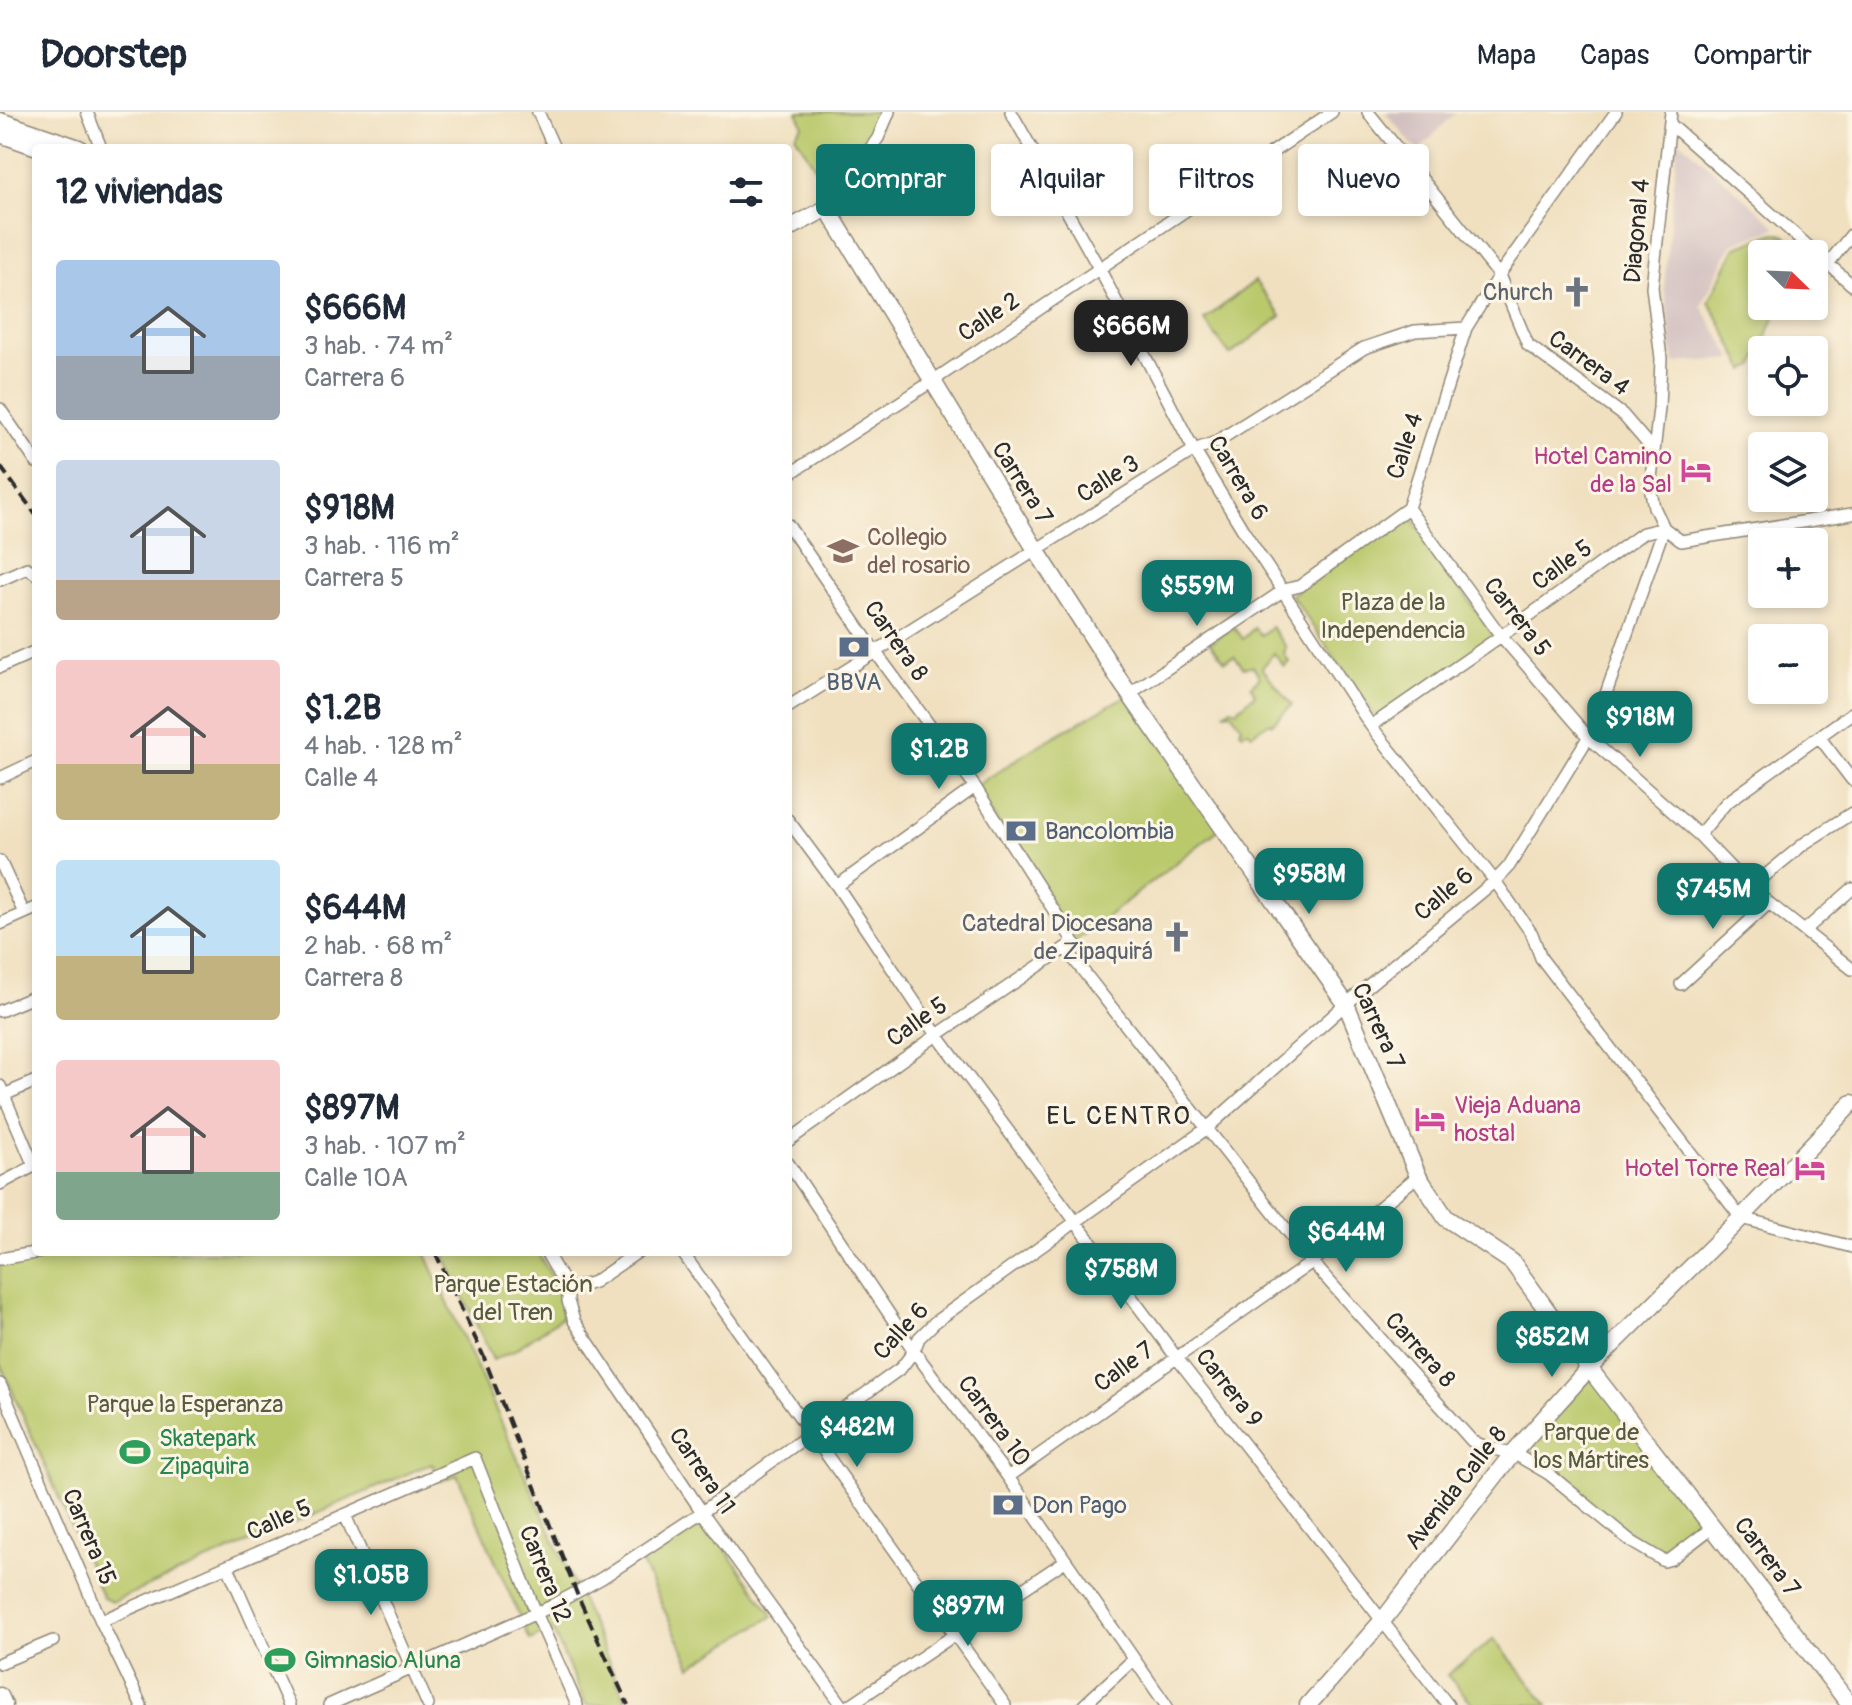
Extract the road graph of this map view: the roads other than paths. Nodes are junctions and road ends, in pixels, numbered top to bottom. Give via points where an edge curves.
1 (87, 112) edge
2 (538, 112) edge
3 (889, 112) edge
4 (1011, 112) edge
5 (1332, 112) edge
6 (1368, 112) edge
7 (1616, 112) edge
8 (1670, 118) edge
9 (0, 121) edge
10 (0, 134) edge
11 (67, 144) edge
12 (99, 144) edge
13 (552, 144) edge
14 (874, 144) edge
15 (32, 145) edge
16 (816, 214) edge
17 (832, 216) edge
18 (792, 227) edge
19 (1852, 234) edge
20 (1800, 240) edge
21 (1828, 264) edge
22 (1828, 266) edge
23 (1100, 270) junction
24 (1499, 275) junction
25 (1852, 285) edge
26 (1466, 328) junction
27 (931, 382) junction
28 (0, 409) edge
29 (1194, 450) junction
30 (1653, 450) junction
31 (32, 456) edge
32 (792, 472) edge
33 (1408, 508) junction
34 (1852, 514) edge
35 (1664, 528) junction
36 (792, 531) edge
37 (1036, 550) junction
38 (32, 571) edge
39 (0, 580) edge
40 (1284, 590) junction
41 (1501, 636) junction
42 (874, 650) junction
43 (32, 653) edge
44 (0, 667) edge
45 (1129, 694) junction
46 (792, 704) edge
47 (1852, 713) edge
48 (1371, 726) junction
49 (1589, 738) junction
50 (1820, 738) junction
51 (32, 763) edge
52 (0, 778) edge
53 (1852, 780) edge
54 (975, 787) junction
55 (1852, 813) edge
56 (792, 825) edge
57 (1699, 835) junction
58 (0, 861) edge
59 (1495, 881) junction
60 (837, 886) junction
61 (1750, 888) junction
62 (1852, 889) edge
63 (1768, 904) junction
64 (32, 910) edge
65 (24, 913) junction
66 (0, 924) edge
67 (1804, 931) junction
68 (1070, 945) junction
69 (1852, 969) edge
70 (1681, 984) dead end
71 (32, 998) edge
72 (1346, 1004) junction
73 (0, 1011) edge
74 (937, 1035) junction
75 (32, 1082) edge
76 (2, 1090) edge
77 (1852, 1103) edge
78 (1206, 1129) junction
79 (792, 1138) edge
80 (32, 1158) edge
81 (32, 1167) edge
82 (792, 1169) edge
83 (1418, 1176) junction
84 (0, 1184) edge
85 (1741, 1218) junction
86 (1078, 1221) junction
87 (1852, 1247) edge
88 (32, 1253) edge
89 (548, 1256) edge
90 (632, 1256) edge
91 (685, 1256) edge
92 (0, 1259) edge
93 (1312, 1262) junction
94 (568, 1290) junction
95 (914, 1351) junction
96 (1176, 1357) junction
97 (1589, 1368) junction
98 (0, 1384) edge
99 (811, 1434) junction
100 (1513, 1453) junction
101 (475, 1458) joint
102 (1008, 1477) junction
103 (702, 1512) junction
104 (345, 1515) junction
105 (1714, 1526) junction
106 (1065, 1561) junction
107 (228, 1567) junction
108 (536, 1613) junction
109 (1383, 1620) junction
110 (101, 1621) junction
111 (955, 1636) junction
112 (53, 1641) dead end
113 (1134, 1659) junction
114 (0, 1663) edge
115 (412, 1668) junction
116 (0, 1696) edge
117 (4, 1705) edge
118 (141, 1705) edge
119 (289, 1705) edge
120 (329, 1705) edge
121 (428, 1705) edge
122 (577, 1705) edge
123 (842, 1705) edge
124 (850, 1705) edge
125 (1005, 1705) edge
126 (1084, 1705) edge
127 (1166, 1705) edge
128 (1308, 1705) edge
129 (1448, 1705) edge
130 (1850, 1705) edge

1 - 12 street
2 - 13 street
3 - 14 street
4 - 23 street, Carrera 6
5 - 23 street, Calle 2
6 - 24 street, Carrera 4
7 - 24 street, Calle 4
8 - 20 street
8 - 30 street, Diagonal 4 via 1652,287 1661,358
9 - 11 street
10 - 15 street
16 - 18 street
17 - 27 street, Carrera 7
19 - 21 street
22 - 25 street
23 - 27 street, Calle 2
23 - 29 street, Carrera 6
24 - 26 street, Calle 4
24 - 30 street, Carrera 4 via 1528,345 1623,415
26 - 29 street, Calle 3 via 1415,331 1364,348 1216,442
26 - 33 street, Calle 4
27 - 32 street, Calle 2
27 - 37 street, Carrera 7
28 - 31 street
29 - 37 street, Calle 3
29 - 40 street, Carrera 6
30 - 35 street via 1650,487
33 - 40 street, Calle 4 via 1300,586
33 - 41 street, Carrera 5
34 - 35 street via 1681,541
35 - 41 street, Calle 5 via 1643,533
35 - 49 street, Calle 6
36 - 42 street, Carrera 8
37 - 42 street, Calle 3
37 - 45 street, Carrera 7
38 - 39 street via 27,568
40 - 45 street, Calle 4
40 - 48 street, Carrera 6
41 - 48 street, Calle 5
41 - 49 street, Carrera 5
42 - 46 street, Calle 3
42 - 54 street, Carrera 8
43 - 44 street
45 - 72 street, Carrera 7
47 - 50 street
48 - 59 street, Carrera 6
49 - 57 street, Carrera 5
49 - 59 street, Calle 6
50 - 53 street
50 - 57 street via 1726,803
51 - 52 street
54 - 60 street
54 - 68 street, Carrera 8
55 - 61 street
56 - 60 street, Carrera 9
57 - 61 street, Carrera 5
58 - 65 street
59 - 72 street, Calle 6
59 - 85 street, Calle 6 via 1532,934 1541,958
60 - 74 street, Carrera 9
61 - 63 street, Carrera 5
62 - 67 street
63 - 67 street, Carrera 5
63 - 70 street
64 - 65 street
65 - 66 street
67 - 69 street, Carrera 5
68 - 74 street, Calle 5
68 - 78 street, Carrera 8
71 - 73 street
72 - 78 street, Calle 6
72 - 83 street, Carrera 7
74 - 79 street, Calle 5
74 - 86 street, Carrera 9
75 - 76 street
76 - 80 street
77 - 85 street, Avenida Calle 8
78 - 86 street, Calle 6
78 - 93 street, Carrera 8
81 - 84 street
82 - 95 street, Carrera 10
83 - 93 street, Calle 7
83 - 97 street, Carrera 7 via 1446,1218 1512,1262
85 - 87 street
85 - 97 street, Avenida Calle 8
86 - 95 street, Calle 6 via 935,1322
86 - 96 street, Carrera 9
88 - 92 street
89 - 94 street, Carrera 11
90 - 94 street via 594,1282
91 - 99 street
93 - 96 street, Calle 7
93 - 100 street, Carrera 8 via 1472,1441
94 - 103 street, Carrera 11 via 574,1321
95 - 99 street, Calle 6 via 901,1368
95 - 102 street, Carrera 10
96 - 102 street, Calle 7
96 - 109 street, Carrera 9
97 - 100 street, Avenida Calle 8
97 - 105 street, Carrera 7
98 - 110 street, Carrera 15
99 - 103 street, Calle 6
99 - 111 street
100 - 105 street, Carrera 8 via 1664,1561
100 - 109 street, Avenida Calle 8
101 - 104 street, Calle 5
101 - 108 street, Carrera 12
102 - 106 street, Carrera 10
103 - 108 street, Calle 6 via 577,1594
103 - 123 street, Carrera 11
104 - 107 street, Calle 5
104 - 115 street
105 - 130 street, Carrera 7
106 - 111 street
106 - 113 street, Carrera 10
107 - 110 street, Calle 5
107 - 119 street
108 - 115 street, Calle 6
108 - 122 street, Carrera 12
109 - 128 street, Avenida Calle 8
109 - 129 street, Carrera 9
110 - 118 street, Carrera 15
111 - 124 street
111 - 125 street
112 - 114 street
113 - 126 street
113 - 127 street, Carrera 10
115 - 120 street, Calle 6
115 - 121 street
116 - 117 street

